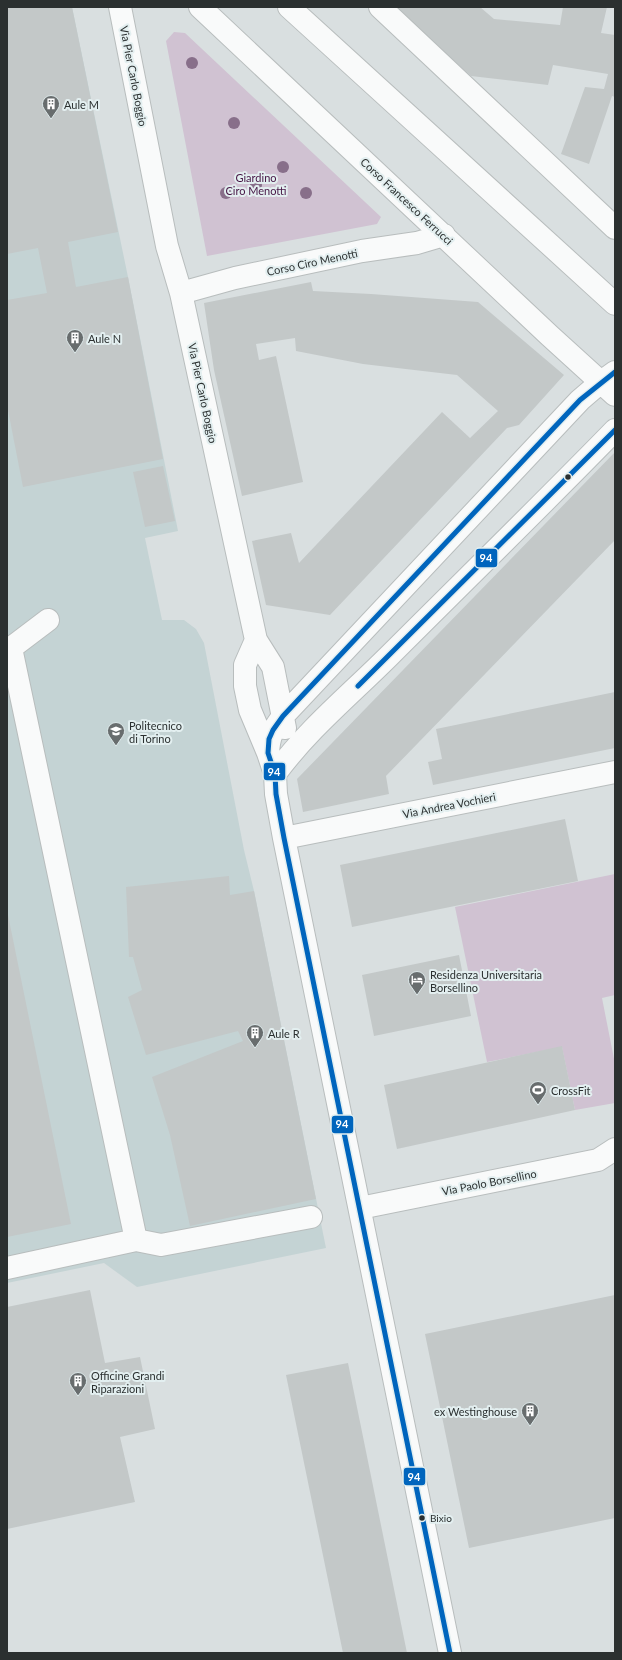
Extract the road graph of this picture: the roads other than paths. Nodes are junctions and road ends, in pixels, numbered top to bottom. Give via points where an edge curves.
1 (120, 7) edge
2 (200, 7) edge
3 (289, 7) edge
4 (380, 7) edge
5 (615, 228) edge
6 (444, 235) junction
7 (181, 293) junction
8 (615, 304) edge
9 (610, 383) edge
10 (615, 430) edge
11 (48, 620) dead end
12 (256, 640) junction
13 (9, 648) edge
14 (283, 716) junction
15 (279, 754) junction
16 (615, 772) edge
17 (284, 838) junction
18 (97, 1009) dead end
19 (609, 1156) edge
20 (119, 1159) junction
21 (360, 1208) junction
22 (311, 1217) dead end
23 (136, 1240) junction
24 (7, 1268) edge
25 (450, 1653) edge

1 - 7 street, Via Pier Carlo Boggio via 167,246
2 - 6 street, Corso Francesco Ferrucci
3 - 8 street
4 - 5 street
6 - 7 street, Corso Ciro Menotti via 417,243 362,251 235,278
6 - 9 street, Corso Francesco Ferrucci
7 - 12 street, Via Pier Carlo Boggio
9 - 14 street via 580,400
10 - 15 street via 385,660 313,729
11 - 13 street
12 - 14 street, Via Pier Carlo Boggio via 273,667
12 - 15 street via 245,665 250,710
13 - 20 street
14 - 15 street, Via Pier Carlo Boggio
15 - 17 street via 275,774 276,794
16 - 17 street, Via Andrea Vochieri
17 - 21 street
18 - 20 street via 129,1157
19 - 21 street, Via Paolo Borsellino
20 - 23 street
21 - 25 street
22 - 23 street via 161,1245
23 - 24 street

